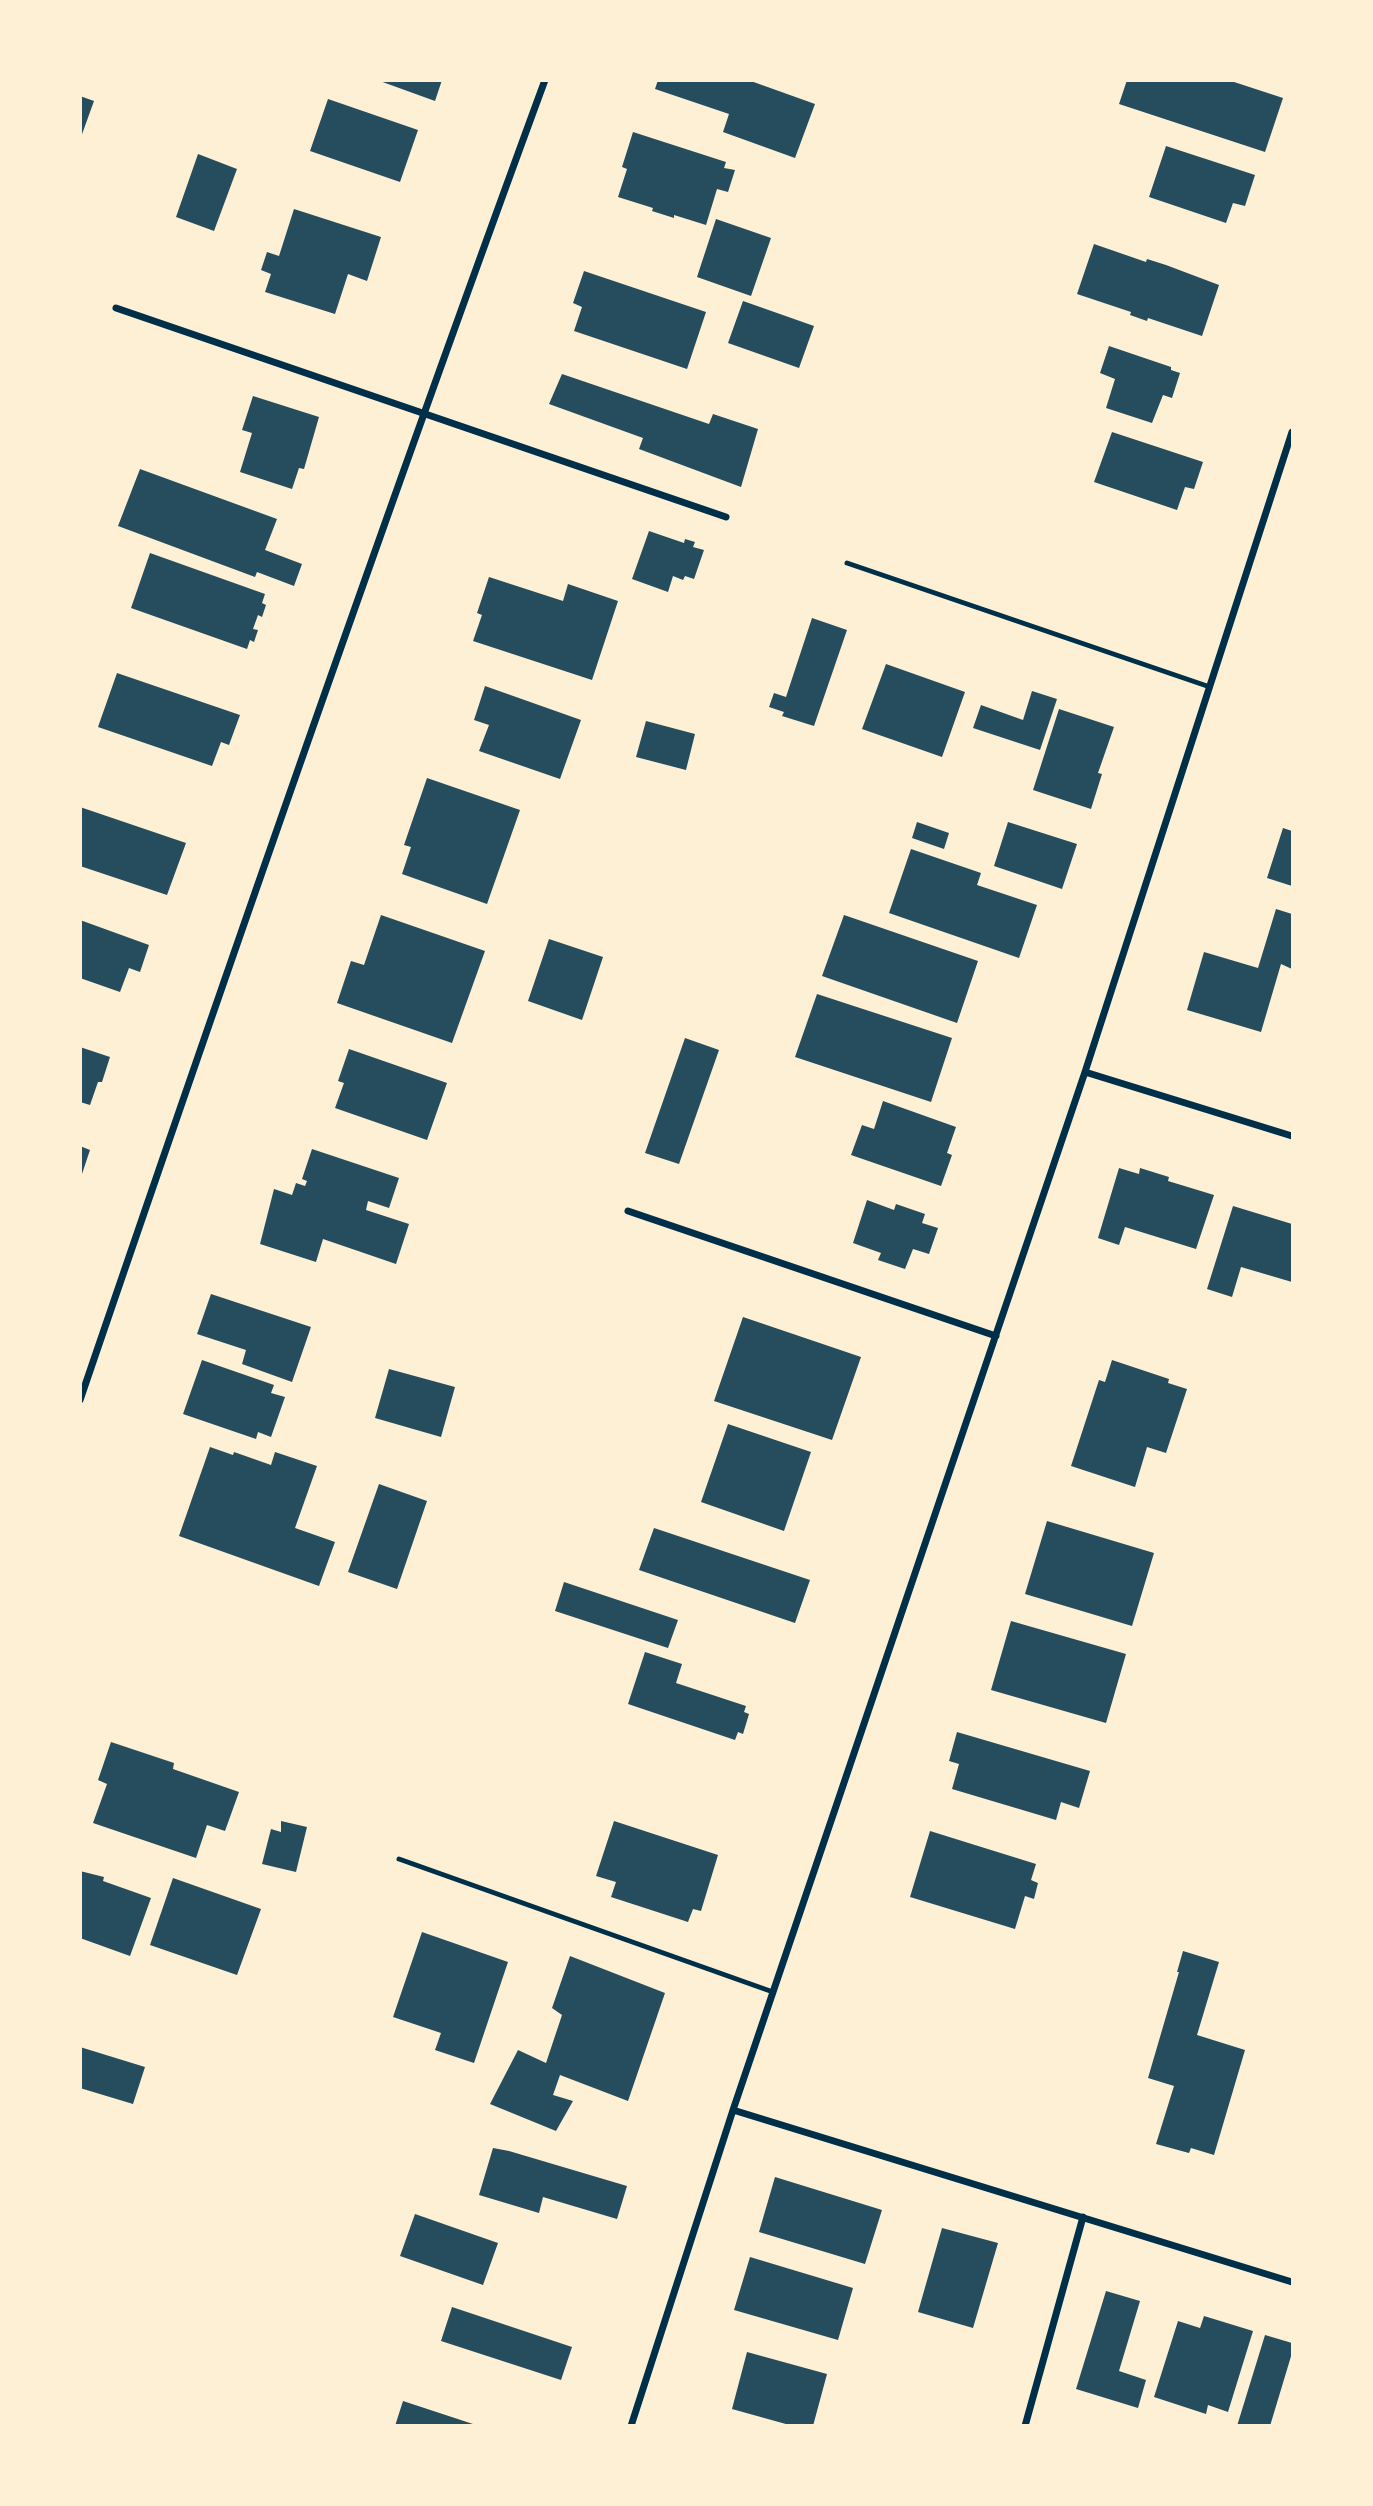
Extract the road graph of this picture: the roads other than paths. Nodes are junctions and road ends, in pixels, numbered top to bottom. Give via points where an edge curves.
1 (545, 80) edge
2 (116, 308) dead end
3 (424, 415) junction
4 (1293, 432) edge
5 (726, 517) dead end
6 (847, 563) dead end
7 (1210, 687) junction
8 (1084, 1072) junction
9 (1293, 1136) edge
10 (628, 1212) dead end
11 (996, 1336) junction
12 (80, 1400) edge
13 (399, 1859) dead end
14 (773, 1992) junction
15 (733, 2110) junction
16 (1083, 2217) junction
17 (1293, 2281) edge
18 (631, 2426) edge
19 (1025, 2426) edge

1 - 3 street
2 - 3 street
3 - 5 street
3 - 12 street
4 - 7 street
6 - 7 lane
7 - 8 street
8 - 9 street
8 - 11 street
10 - 11 street
11 - 14 street
13 - 14 lane
14 - 15 street
15 - 16 street
15 - 18 street
16 - 17 street
16 - 19 street

